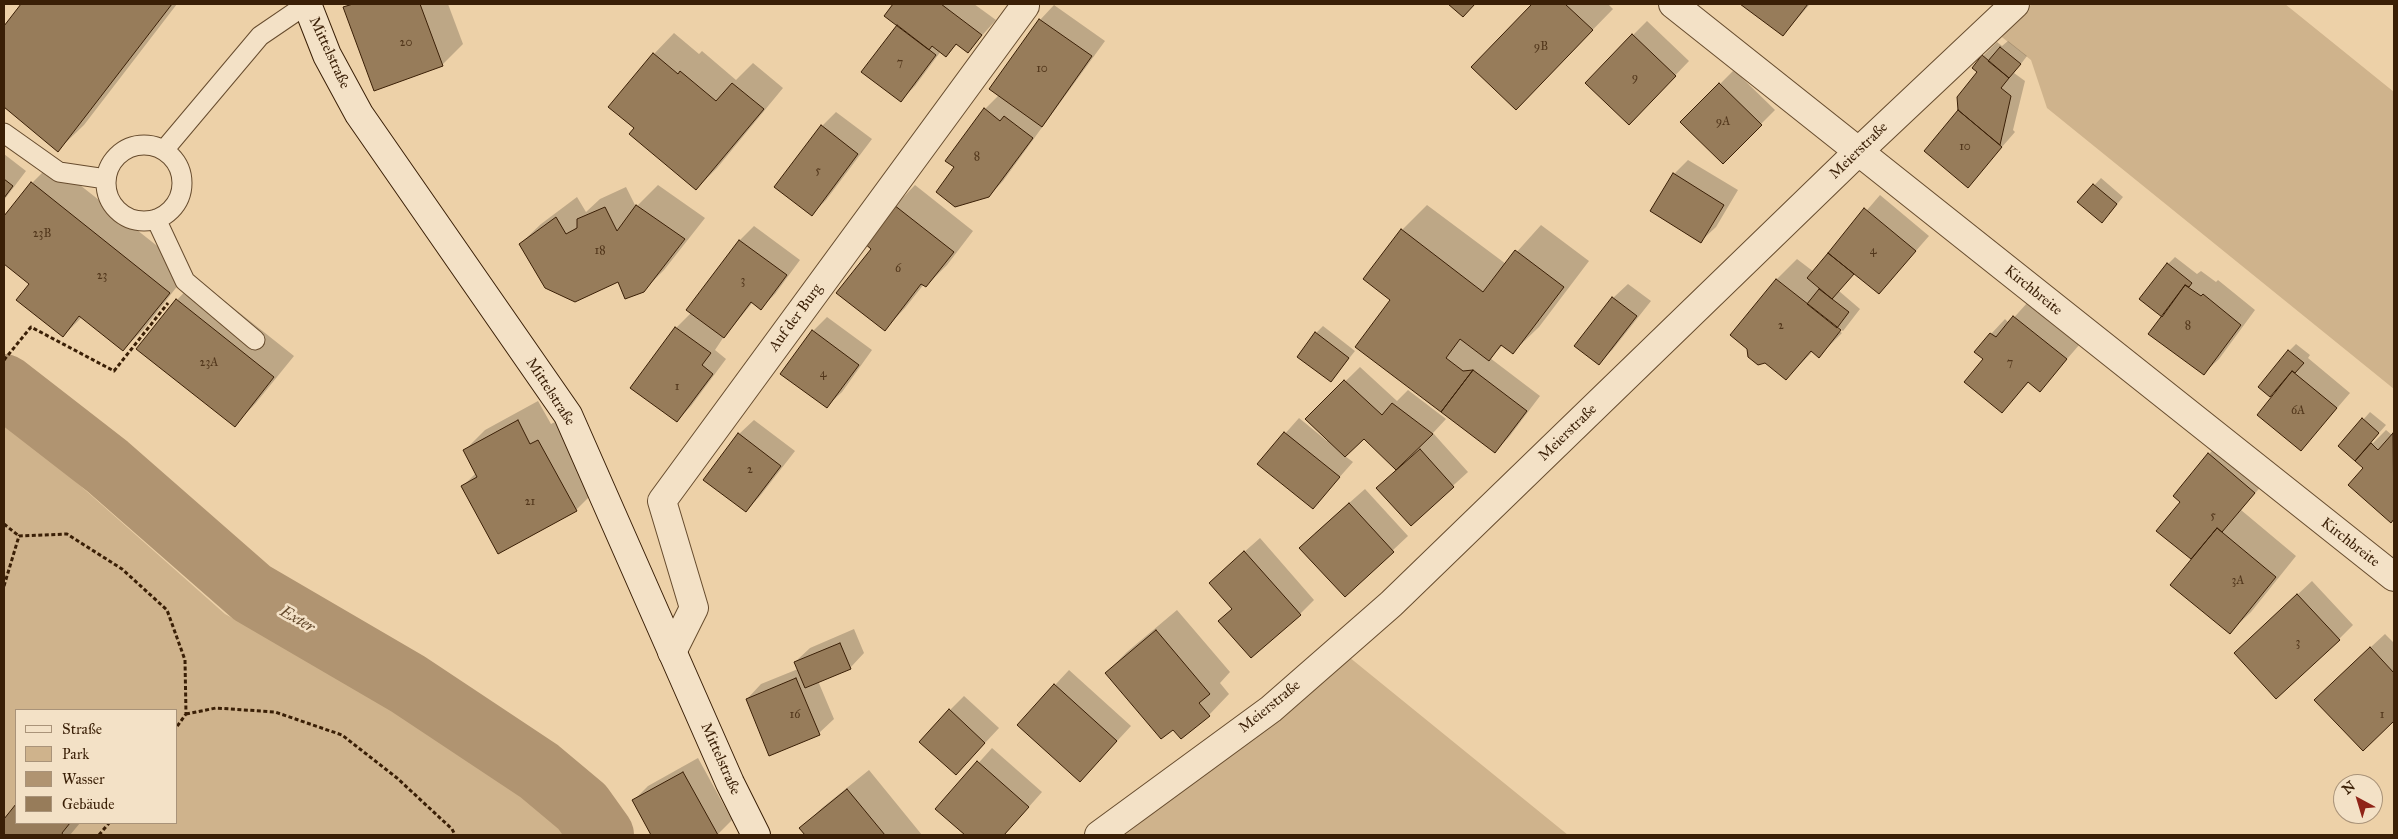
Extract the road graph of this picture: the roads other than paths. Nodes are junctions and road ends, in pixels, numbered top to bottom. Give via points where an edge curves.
1 (307, 4) edge
2 (1673, 4) edge
3 (2014, 4) edge
4 (1025, 6) dead end
5 (4, 133) edge
6 (164, 150) junction
7 (1859, 151) junction
8 (106, 179) junction
9 (156, 220) junction
10 (255, 340) dead end
11 (2394, 577) edge
12 (672, 652) junction
13 (756, 835) edge
14 (1099, 835) edge

1 - 6 lane via 260,36
1 - 12 street, Mittelstraße via 327,55 359,114 568,415
2 - 7 street, Kirchbreite
3 - 7 street, Meierstraße
4 - 12 street, Auf der Burg via 662,501 694,608
5 - 8 lane via 59,172
6 - 8 lane via 152,145 128,148 113,161
6 - 9 lane via 177,164 183,181 176,205
7 - 11 street, Kirchbreite
7 - 14 street, Meierstraße via 1391,604 1271,709
8 - 9 lane via 112,204 120,214 131,219
9 - 10 lane via 185,281
12 - 13 street, Mittelstraße

